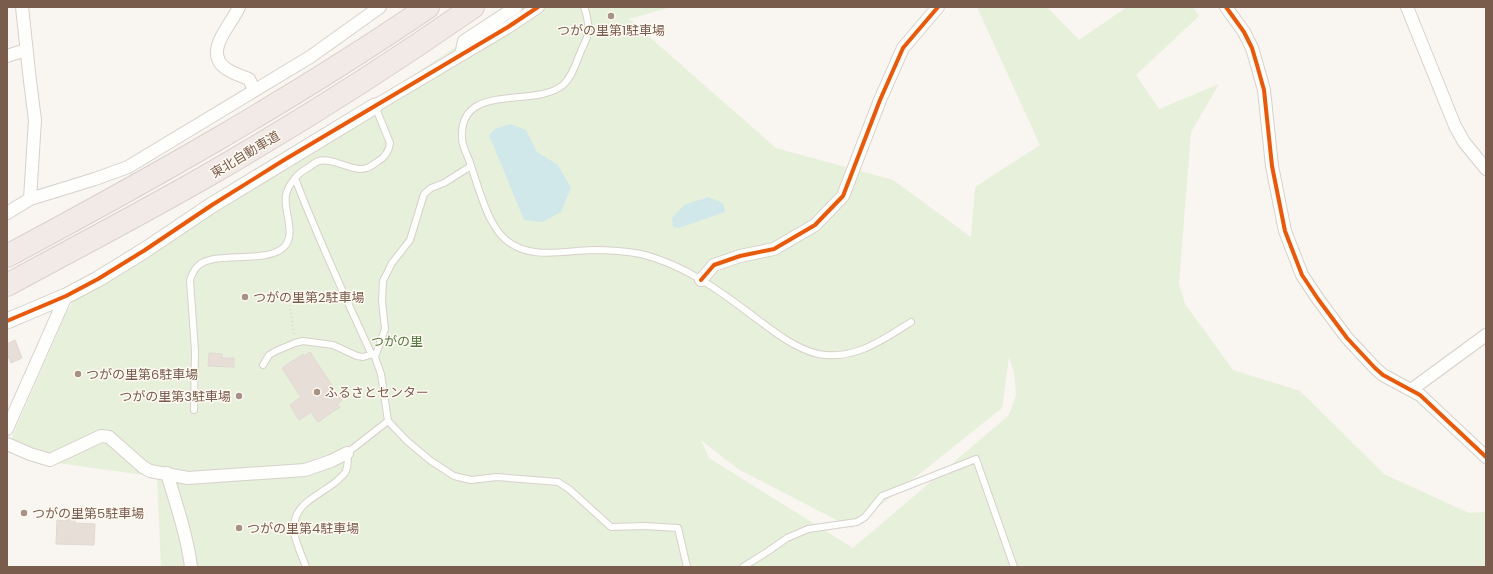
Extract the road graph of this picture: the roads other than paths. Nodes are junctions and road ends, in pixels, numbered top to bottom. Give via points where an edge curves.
1 (22, 7) edge
2 (239, 7) edge
3 (380, 7) edge
4 (428, 7) edge
5 (473, 7) edge
6 (516, 7) edge
7 (538, 7) edge
8 (584, 7) edge
9 (938, 7) edge
10 (1226, 7) edge
11 (1407, 7) edge
12 (26, 50) junction
13 (461, 55) junction
14 (7, 56) edge
15 (254, 90) junction
16 (375, 106) junction
17 (471, 166) junction
18 (1486, 169) edge
19 (295, 178) junction
20 (30, 199) junction
21 (7, 213) edge
22 (7, 256) edge
23 (701, 280) junction
24 (7, 285) edge
25 (66, 296) junction
26 (7, 321) edge
27 (911, 322) dead end
28 (1486, 335) edge
29 (374, 355) junction
30 (263, 364) dead end
31 (1411, 390) junction
32 (194, 410) dead end
33 (388, 421) junction
34 (7, 429) edge
35 (7, 444) edge
36 (347, 452) junction
37 (1486, 457) edge
38 (167, 473) junction
39 (191, 567) edge
40 (306, 567) edge
41 (687, 567) edge
42 (743, 567) edge
43 (1014, 567) edge

1 - 12 street
2 - 15 street via 222,36 216,56 225,68 249,79
3 - 15 street via 310,57
4 - 22 highway, 東北自動車道 via 303,89 117,197
5 - 24 highway, 東北自動車道 via 315,112 128,220
6 - 13 street via 464,41
7 - 13 street
8 - 17 lane via 588,33 573,72 563,85 545,94 490,101 474,107 463,120 462,140
9 - 23 street via 903,48 842,196 815,225 774,249 714,265
10 - 31 street via 1244,32 1256,59 1264,90 1272,166 1285,231 1302,275 1348,338 1375,368 1383,376
11 - 18 street via 1455,126 1464,142
12 - 14 street
12 - 20 street via 35,120
13 - 16 street
15 - 20 street via 128,167
16 - 19 lane via 390,143 382,159 366,169 319,161 300,172
16 - 25 street via 212,205 98,279
17 - 23 lane via 489,216 497,230 506,240 519,248 536,252 619,251 641,254 669,263
17 - 29 lane via 424,194 410,240 392,263 383,281 384,328
19 - 29 lane via 316,231
19 - 32 lane via 286,194 290,234 283,248 268,255 210,260 200,263 194,270 190,280 195,351
20 - 21 street
23 - 27 lane via 777,334 818,354 857,352 878,343
25 - 26 street
25 - 34 street
28 - 31 street
29 - 30 lane via 357,356 333,345 303,341 269,355
29 - 33 lane via 381,374
31 - 37 street via 1420,395
33 - 36 lane
33 - 41 lane via 431,461 454,476 471,480 497,477 558,482 612,527 678,528
35 - 38 street via 50,460 101,436 109,437 143,467 150,471
36 - 38 street via 305,470 188,478
36 - 40 lane via 346,472 302,506 296,518 294,530
38 - 39 street via 186,538
42 - 43 lane via 787,538 808,529 856,522 865,517 882,496 976,459

